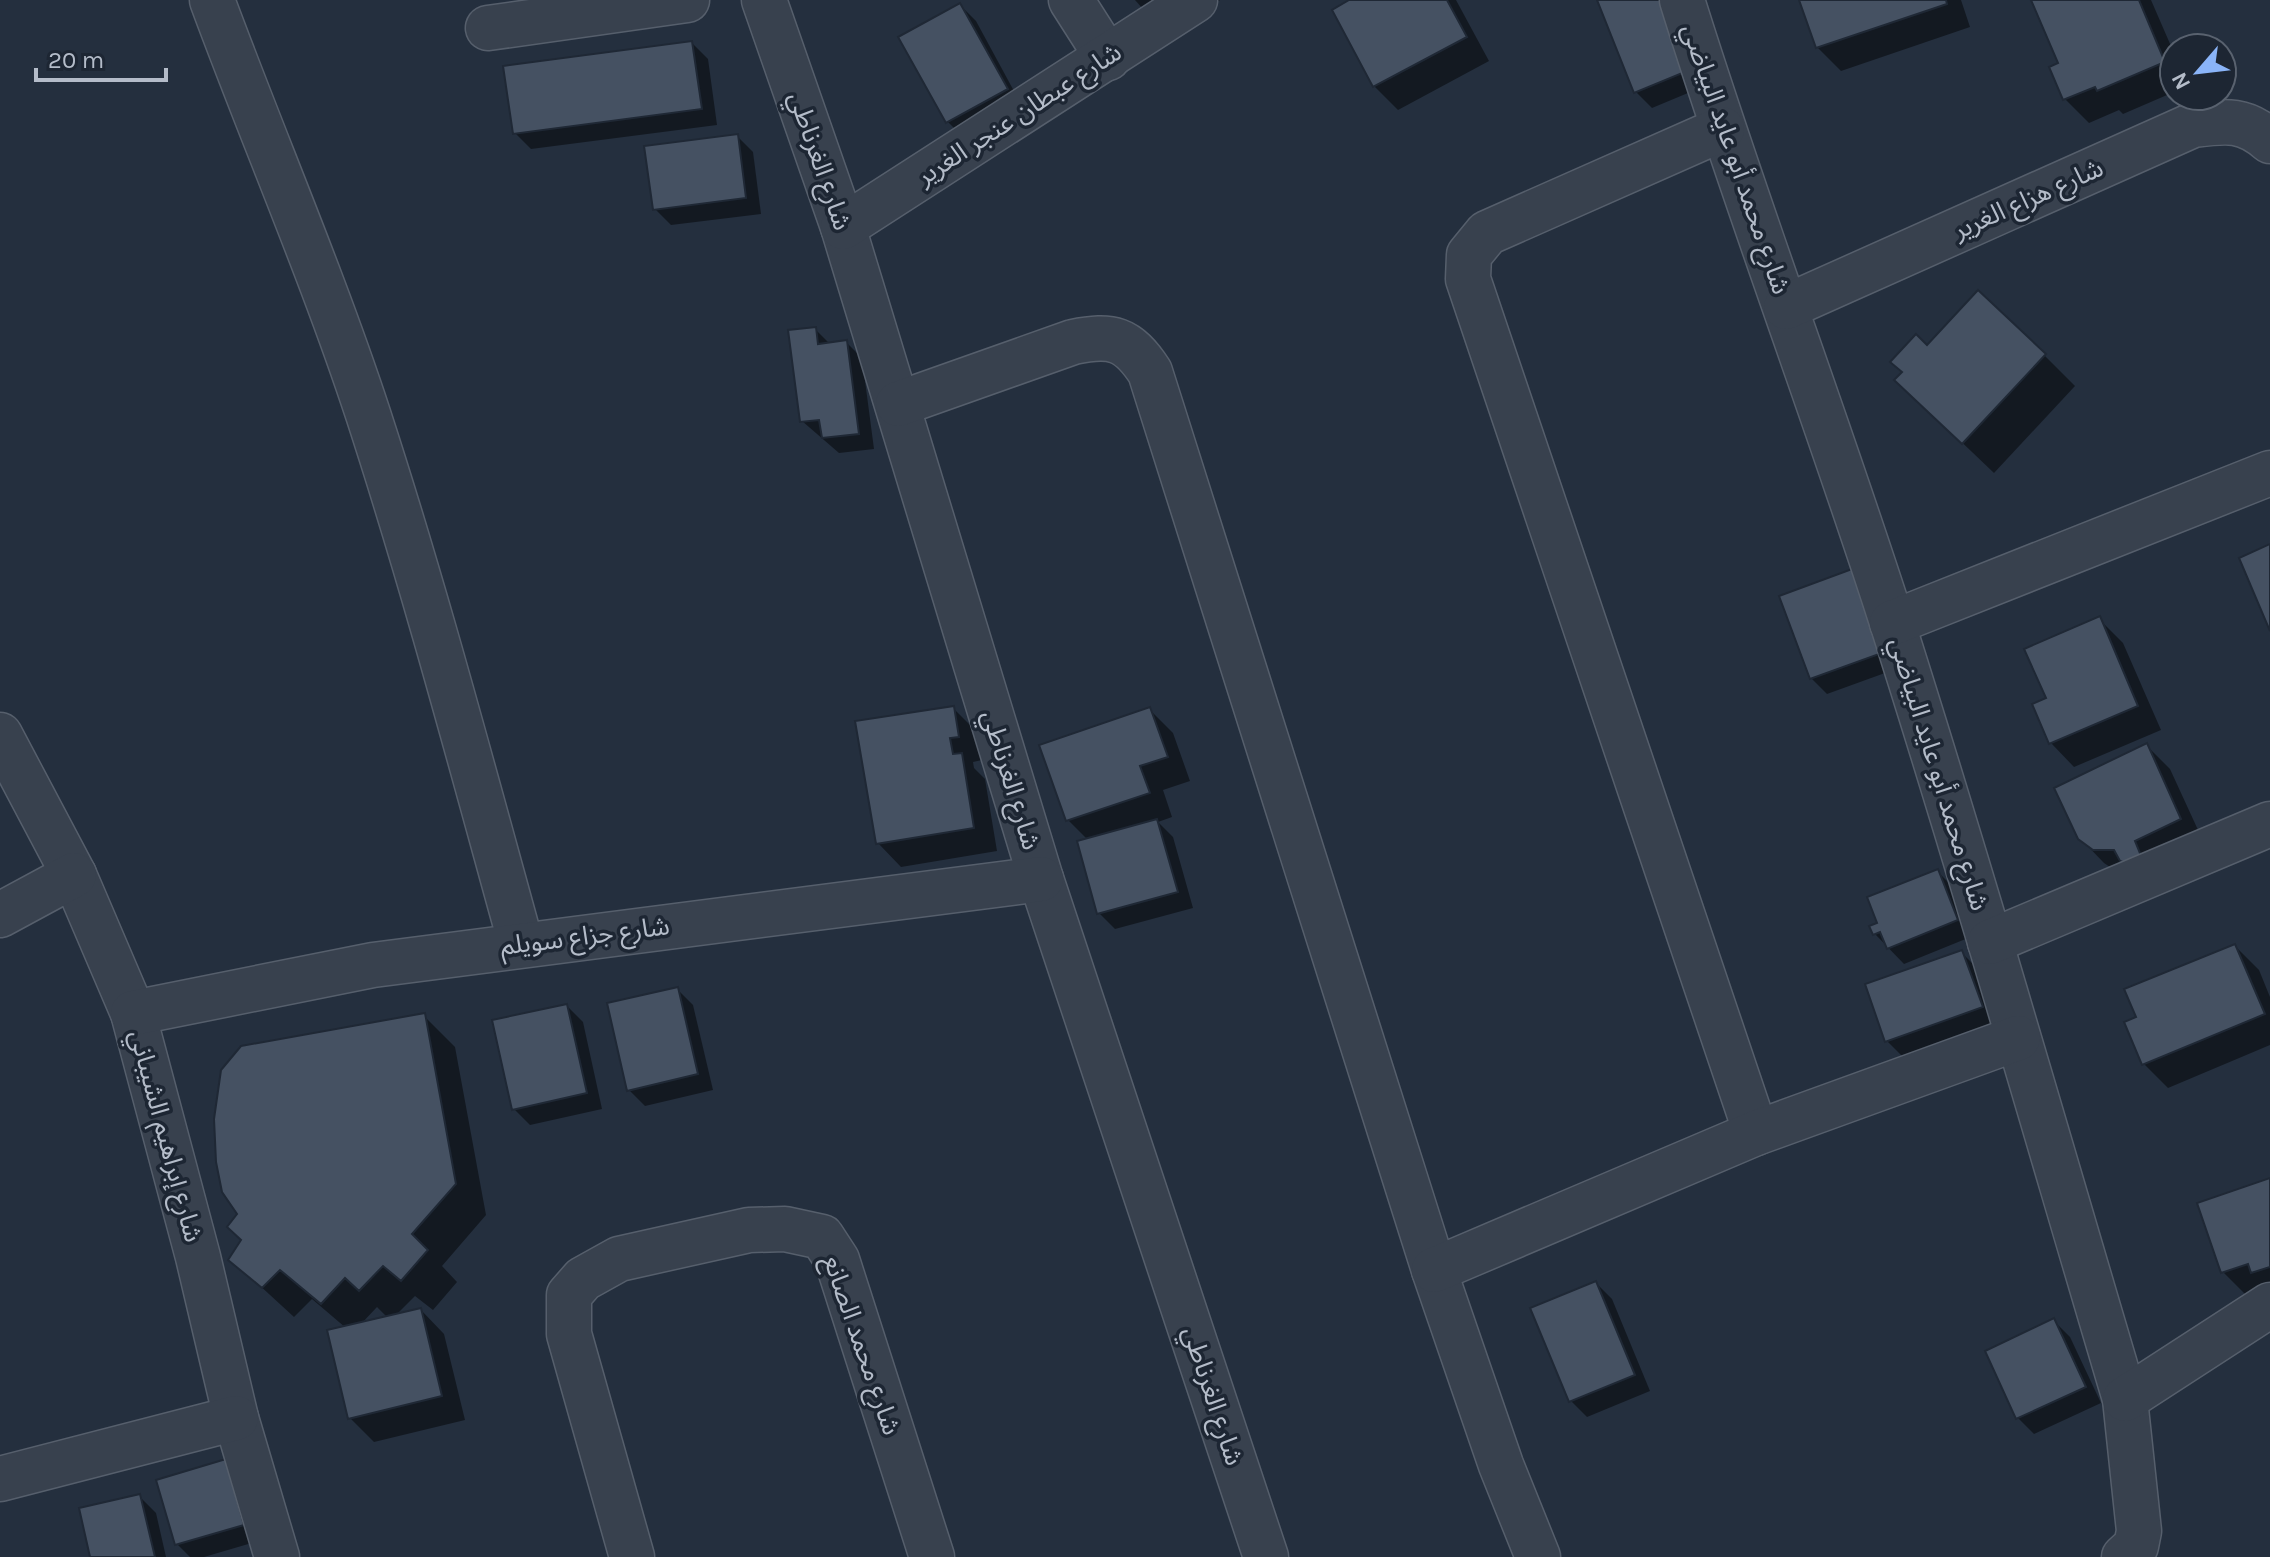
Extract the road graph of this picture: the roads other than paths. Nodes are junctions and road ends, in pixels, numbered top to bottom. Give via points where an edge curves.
1 (212, 0) edge
2 (687, 0) edge
3 (764, 0) edge
4 (1071, 0) edge
5 (1195, 0) edge
6 (1682, 0) edge
7 (488, 28) dead end
8 (1108, 58) junction
9 (1722, 129) junction
10 (2270, 141) edge
11 (843, 227) junction
12 (1786, 307) junction
13 (898, 404) junction
14 (2270, 473) edge
15 (1892, 623) junction
16 (0, 735) edge
17 (2270, 824) edge
18 (74, 875) junction
19 (1041, 879) junction
20 (0, 915) edge
21 (1990, 942) junction
22 (521, 944) junction
23 (133, 1013) junction
24 (2018, 1038) junction
25 (1756, 1133) junction
26 (1434, 1270) junction
27 (2270, 1305) edge
28 (2125, 1399) junction
29 (236, 1418) junction
30 (0, 1479) edge
31 (277, 1557) edge
32 (632, 1557) edge
33 (932, 1557) edge
34 (1266, 1557) edge
35 (1538, 1557) edge
36 (2124, 1557) edge

1 - 22 street via 324,284 368,415
2 - 7 street
3 - 11 street, شارع الغرناطي
4 - 8 street
5 - 8 street, شارع عبطان عنجر الغرير
6 - 9 street, شارع محمد أبو عايد البياضي
8 - 11 street, شارع عبطان عنجر الغرير
9 - 12 street, شارع محمد أبو عايد البياضي
9 - 25 street via 1487,233 1469,255 1468,279
10 - 12 street, شارع هزاع الغرير via 2256,128 2228,121 2193,125
11 - 13 street, شارع الغرناطي
12 - 15 street, شارع محمد أبو عايد البياضي
13 - 19 street, شارع الغرناطي
13 - 26 street via 1095,338 1127,345 1150,372
14 - 15 street
15 - 21 street, شارع محمد أبو عايد البياضي
16 - 18 street, شارع إبراهيم الشيباني
17 - 21 street
18 - 20 street
18 - 23 street, شارع إبراهيم الشيباني
19 - 22 street, شارع جزاع سويلم
19 - 34 street, شارع الغرناطي
21 - 24 street, شارع محمد أبو عايد البياضي
22 - 23 street, شارع جزاع سويلم via 373,965
23 - 29 street, شارع إبراهيم الشيباني
24 - 25 street
24 - 28 street, شارع محمد أبو عايد البياضي
25 - 26 street
26 - 35 street
27 - 28 street
28 - 36 street, شارع محمد أبو عايد البياضي via 2139,1531 2136,1546
29 - 30 street
29 - 31 street, شارع إبراهيم الشيباني
32 - 33 street, شارع محمد الصانع via 569,1334 569,1295 583,1279 619,1259 749,1230 785,1229 822,1237 837,1260

